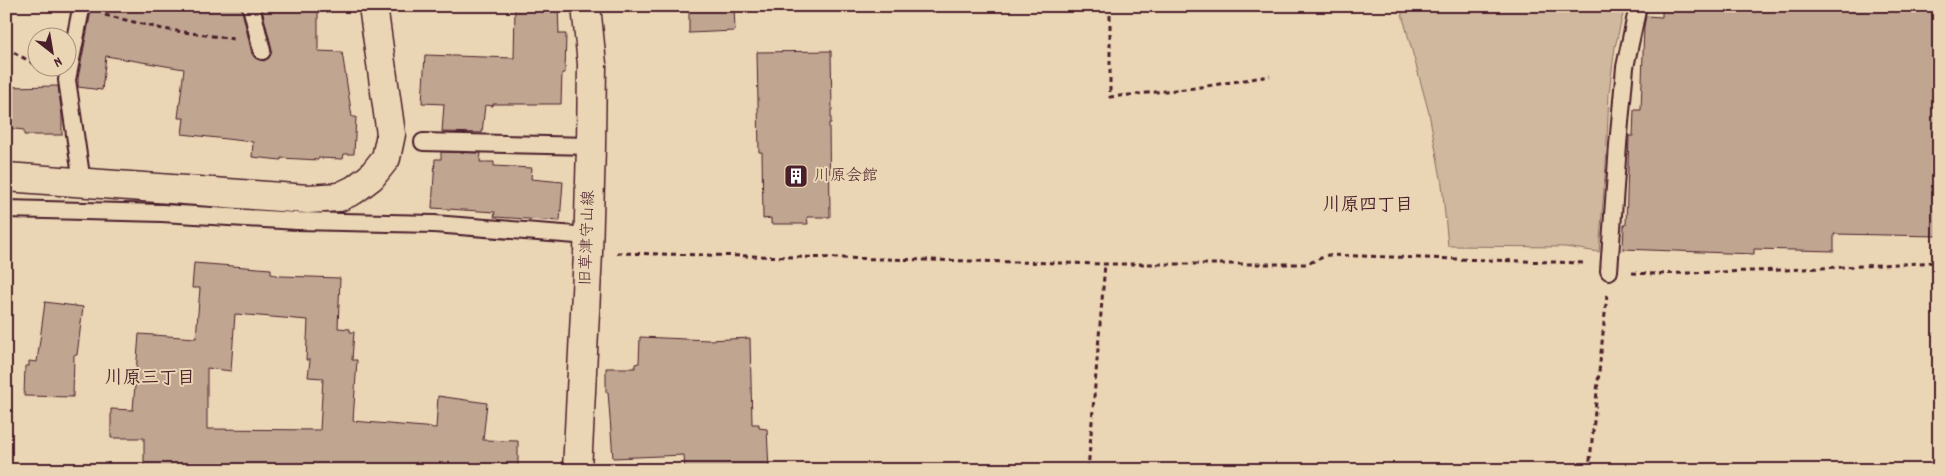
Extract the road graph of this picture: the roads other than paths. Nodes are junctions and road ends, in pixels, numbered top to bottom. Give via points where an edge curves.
1 (251, 6) edge
2 (373, 6) edge
3 (586, 6) edge
4 (1638, 6) edge
5 (80, 8) edge
6 (261, 44) road end
7 (423, 142) dead end
8 (591, 146) junction
9 (6, 177) edge
10 (82, 182) junction
11 (6, 209) edge
12 (588, 244) junction
13 (1609, 271) road end
14 (577, 470) edge

1 - 6 lane
2 - 10 street via 390,134 386,158 371,177 354,190 339,197 308,199
3 - 8 street, 旧草津守山線 via 592,64
4 - 13 lane via 1625,67
5 - 10 lane via 67,80
7 - 8 lane
8 - 12 street, 旧草津守山線
9 - 10 street
11 - 12 lane via 162,212 297,222 434,224
12 - 14 street, 旧草津守山線

